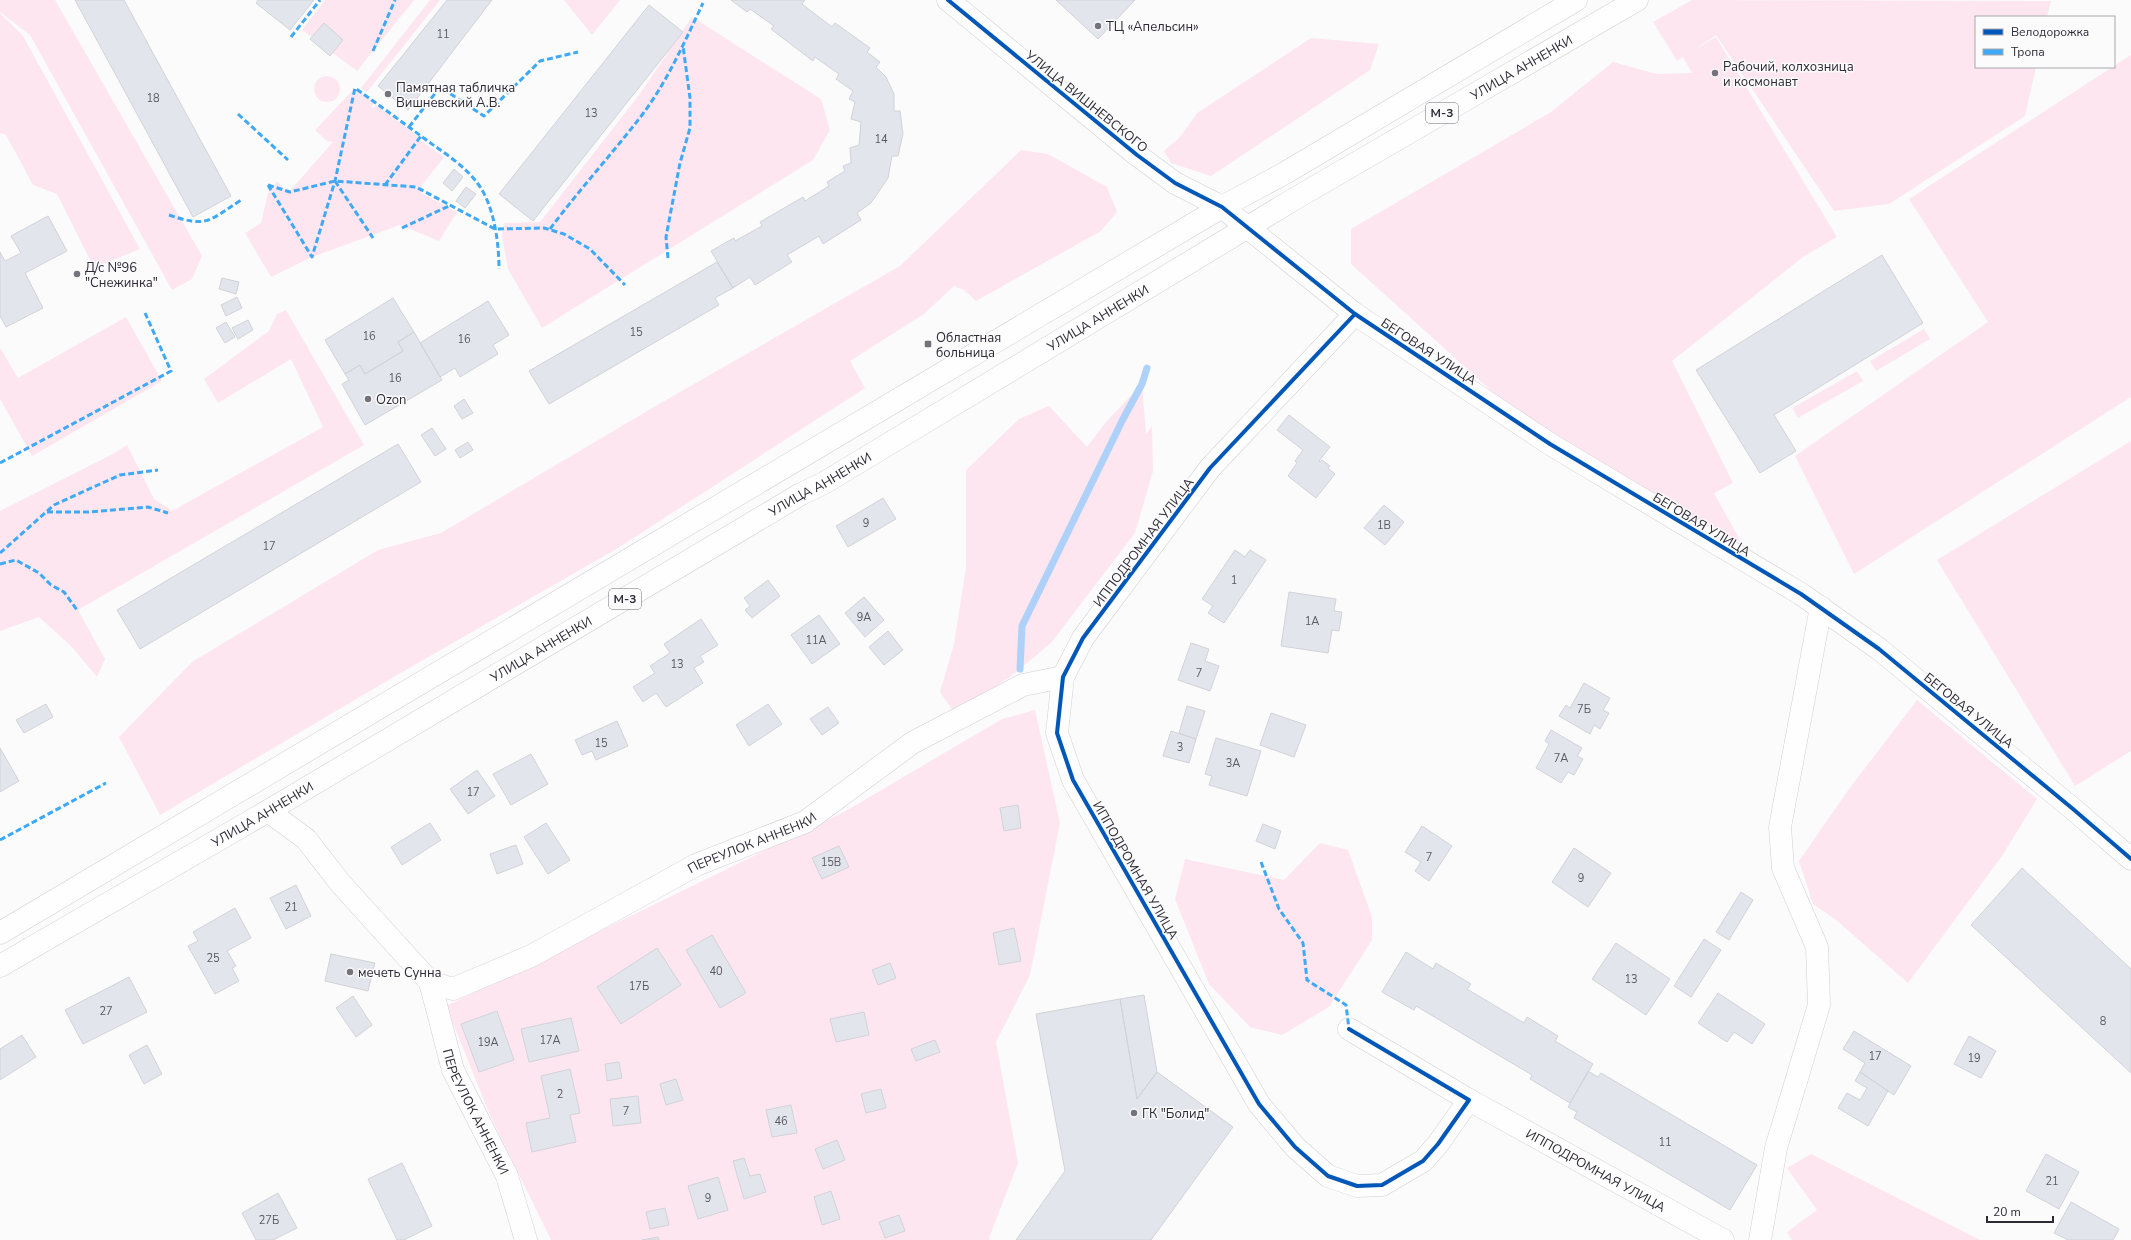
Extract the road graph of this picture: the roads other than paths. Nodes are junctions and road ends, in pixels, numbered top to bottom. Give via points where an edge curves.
1 (948, 0) edge
2 (1576, 0) edge
3 (1637, 0) edge
4 (1222, 207) junction
5 (1247, 227) junction
6 (1355, 314) junction
7 (1821, 607) junction
8 (1063, 677) junction
9 (268, 811) junction
10 (2131, 860) edge
11 (0, 933) edge
12 (0, 966) edge
13 (430, 982) junction
14 (1349, 1029) dead end
15 (1469, 1100) junction
16 (526, 1240) edge
17 (1723, 1240) edge
18 (1760, 1240) edge

1 - 4 street, УЛИЦА ВИШНЕВСКОГО via 1137,155 1175,183
2 - 4 street, М-3 via 1285,173
3 - 5 street, УЛИЦА АННЕНКИ / М-3
4 - 5 street, УЛИЦА ВИШНЕВСКОГО
4 - 11 street, М-3
5 - 6 street, БЕГОВАЯ УЛИЦА
5 - 9 street, УЛИЦА АННЕНКИ / М-3 via 824,483 801,494
6 - 7 street, БЕГОВАЯ УЛИЦА via 1550,444
6 - 8 street, ИППОДРОМНАЯ УЛИЦА via 1210,468 1083,638
7 - 10 street, БЕГОВАЯ УЛИЦА via 1879,648
7 - 18 street via 1780,826 1783,868 1817,947 1819,1005 1776,1148
8 - 13 street, ПЕРЕУЛОК АННЕНКИ via 1023,685 912,743 805,822 696,865 531,956 453,989
8 - 15 street, ИППОДРОМНАЯ УЛИЦА via 1057,733 1073,780 1259,1104 1295,1147 1328,1176 1357,1186 1382,1185 1423,1161
9 - 12 street, УЛИЦА АННЕНКИ / М-3
9 - 13 street, ПЕРЕУЛОК АННЕНКИ via 306,839 340,884
13 - 16 street, ПЕРЕУЛОК АННЕНКИ via 453,1070 507,1176
14 - 15 street, ИППОДРОМНАЯ УЛИЦА
15 - 17 street, ИППОДРОМНАЯ УЛИЦА

